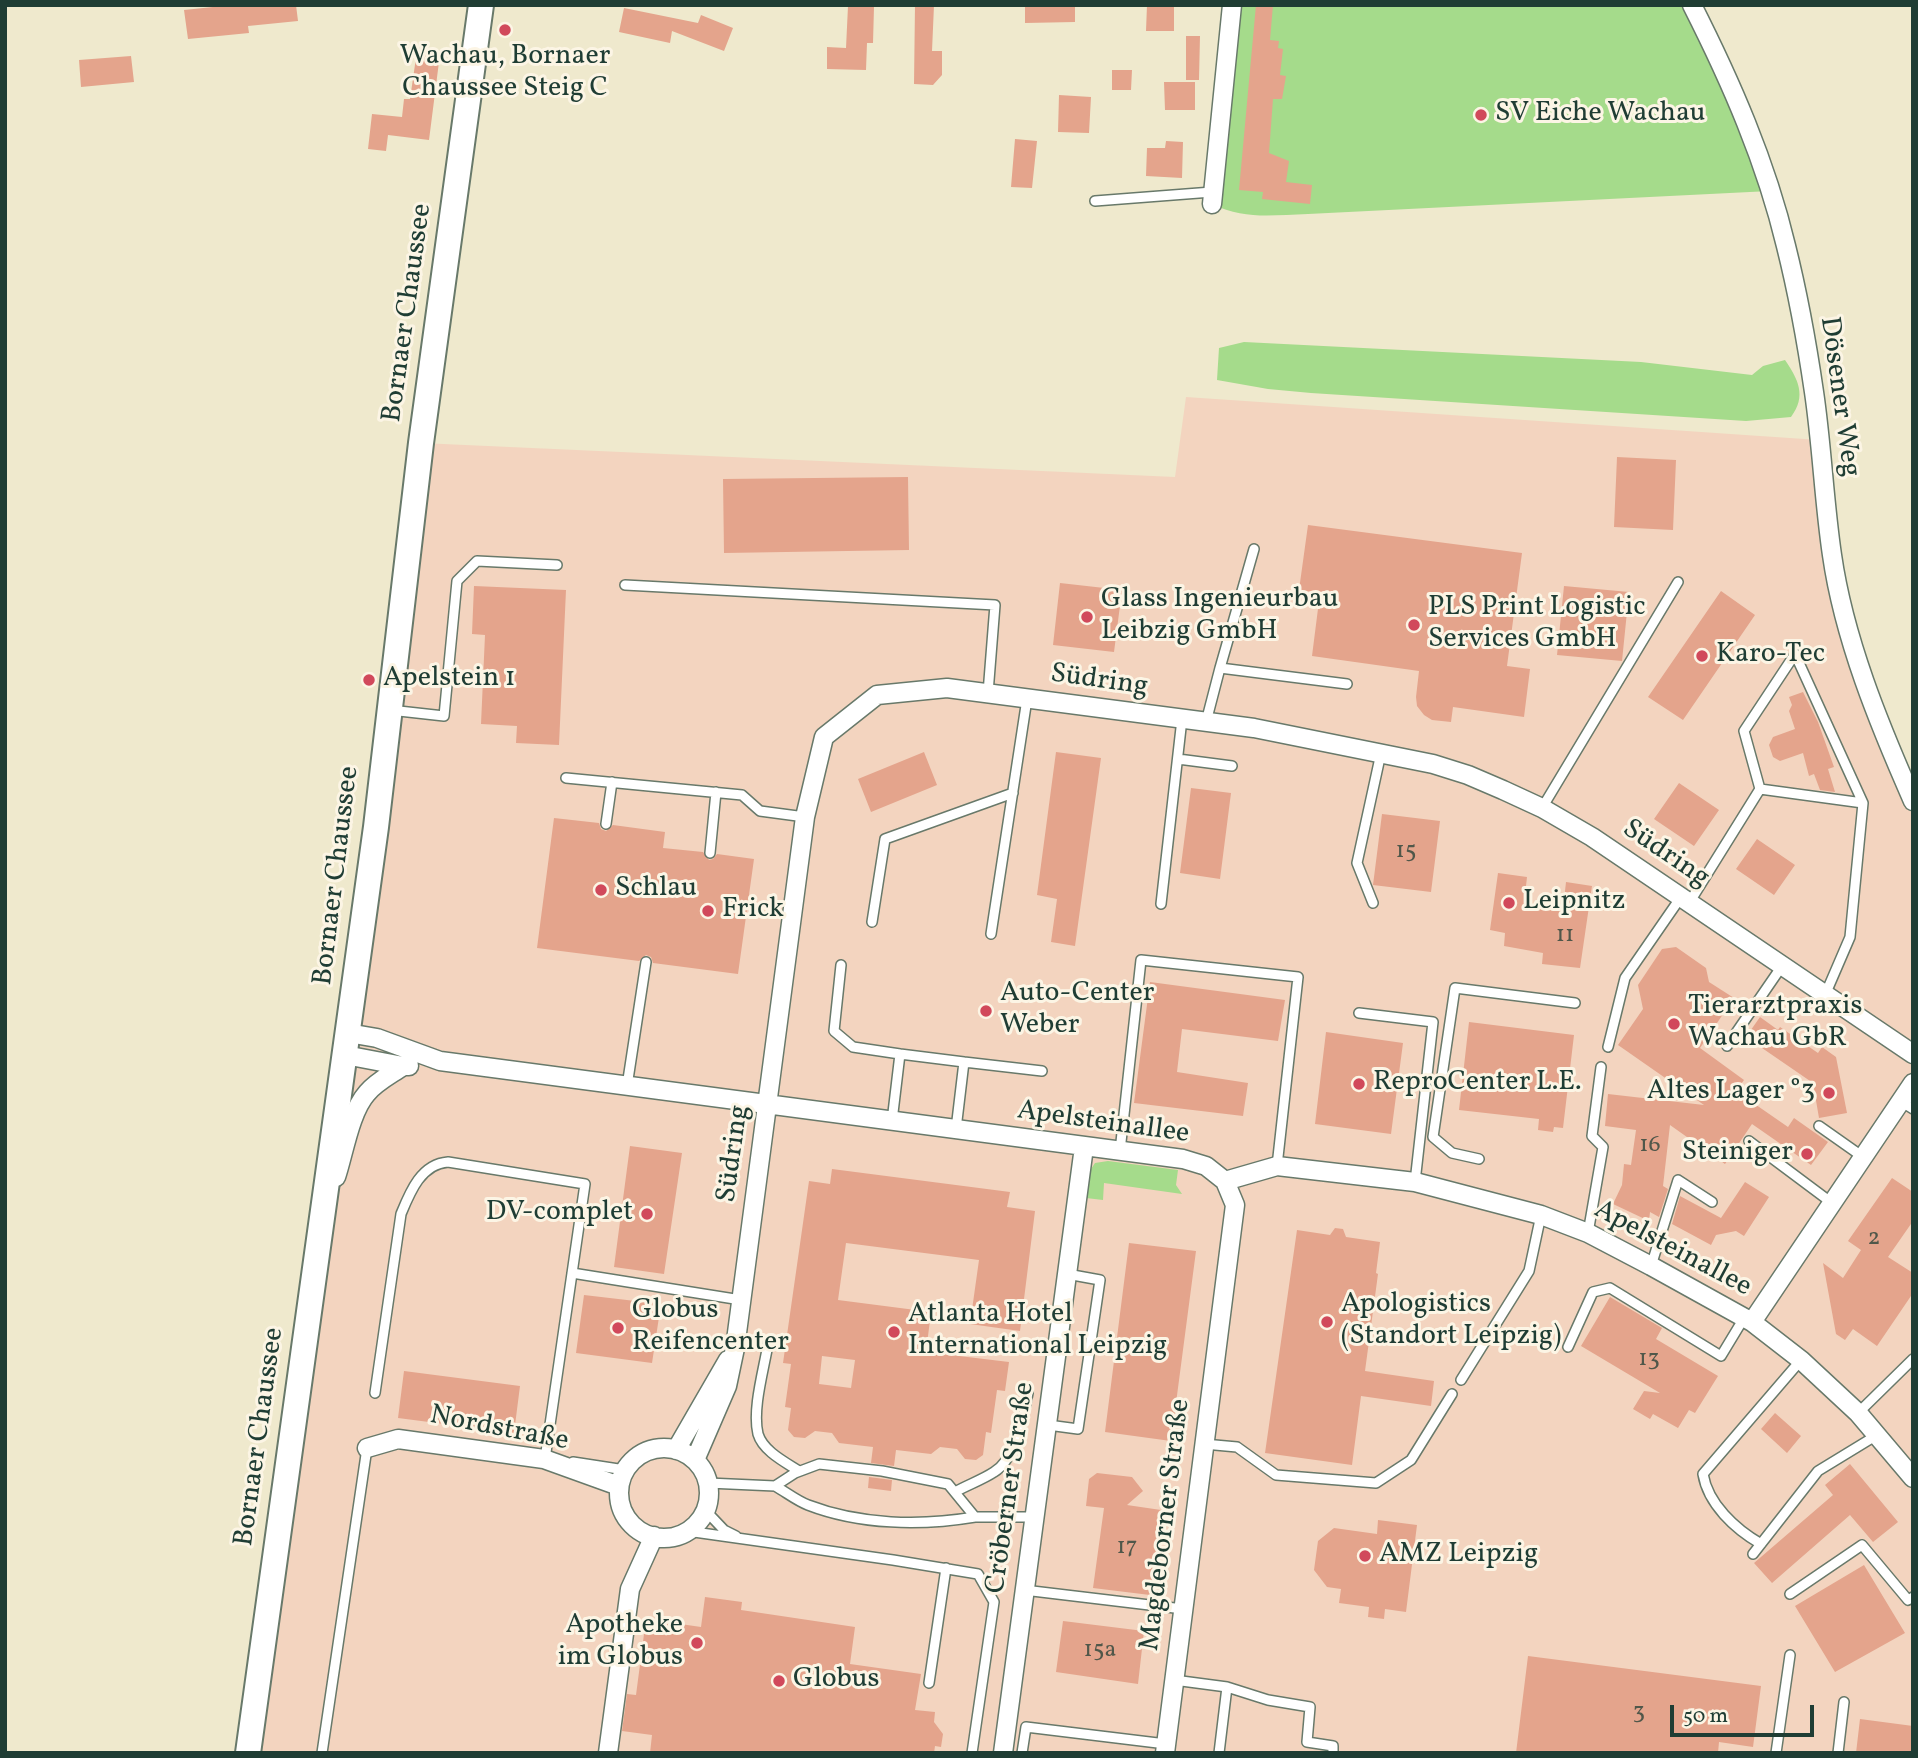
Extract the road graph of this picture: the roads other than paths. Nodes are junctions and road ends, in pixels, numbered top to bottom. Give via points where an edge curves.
1 (481, 5) edge
2 (1232, 5) edge
3 (1692, 5) edge
4 (1212, 198) joint
5 (1095, 201) dead end
6 (1254, 549) dead end
7 (557, 565) dead end
8 (1678, 582) dead end
9 (625, 585) dead end
10 (1220, 667) junction
11 (1347, 684) dead end
12 (988, 693) junction
13 (1027, 699) junction
14 (389, 710) junction
15 (1182, 719) junction
16 (1206, 722) junction
17 (1381, 752) junction
18 (1178, 759) junction
19 (1232, 766) dead end
20 (566, 778) dead end
21 (612, 782) junction
22 (1760, 789) junction
23 (716, 792) junction
24 (1013, 793) junction
25 (1913, 801) edge
26 (1863, 803) junction
27 (1542, 808) junction
28 (805, 817) junction
29 (606, 824) dead end
30 (710, 853) dead end
31 (1685, 900) junction
32 (1373, 903) dead end
33 (1161, 905) dead end
34 (872, 922) dead end
35 (991, 934) dead end
36 (646, 962) dead end
37 (842, 965) dead end
38 (1782, 966) junction
39 (1825, 995) junction
40 (1575, 1003) dead end
41 (1359, 1013) dead end
42 (346, 1044) junction
43 (1727, 1046) dead end
44 (1608, 1047) dead end
45 (900, 1054) junction
46 (1913, 1054) edge
47 (440, 1061) junction
48 (964, 1062) junction
49 (403, 1066) junction
50 (1601, 1067) dead end
51 (1042, 1071) dead end
52 (1913, 1083) edge
53 (627, 1086) junction
54 (768, 1105) junction
55 (1907, 1105) edge
56 (892, 1121) junction
57 (1819, 1126) dead end
58 (956, 1129) junction
59 (1749, 1141) dead end
60 (1084, 1147) junction
61 (1121, 1151) junction
62 (1863, 1157) junction
63 (1479, 1159) dead end
64 (1278, 1166) junction
65 (1225, 1181) junction
66 (1415, 1182) junction
67 (1712, 1202) dead end
68 (1832, 1203) junction
69 (1541, 1215) junction
70 (320, 1224) junction
71 (1588, 1233) junction
72 (1651, 1266) junction
73 (572, 1273) junction
74 (1067, 1274) junction
75 (741, 1300) junction
76 (1748, 1320) junction
77 (768, 1344) dead end
78 (1568, 1347) dead end
79 (735, 1348) junction
80 (1913, 1359) edge
81 (1801, 1360) junction
82 (1461, 1380) dead end
83 (376, 1393) dead end
84 (1028, 1393) dead end
85 (1452, 1394) dead end
86 (1858, 1413) junction
87 (1048, 1425) junction
88 (1877, 1435) junction
89 (1204, 1444) junction
90 (368, 1448) joint
91 (676, 1450) junction
92 (544, 1459) junction
93 (695, 1460) junction
94 (799, 1471) junction
95 (622, 1478) junction
96 (1913, 1478) edge
97 (708, 1483) junction
98 (775, 1486) junction
99 (955, 1492) junction
100 (705, 1510) junction
101 (975, 1517) junction
102 (1036, 1517) junction
103 (687, 1531) junction
104 (654, 1536) junction
105 (741, 1539) junction
106 (1761, 1544) junction
107 (1753, 1554) dead end
108 (946, 1568) junction
109 (1024, 1590) junction
110 (1790, 1594) dead end
111 (1913, 1597) edge
112 (1183, 1609) junction
113 (1790, 1655) dead end
114 (1174, 1680) junction
115 (929, 1683) dead end
116 (1227, 1687) junction
117 (1844, 1702) dead end
118 (1165, 1748) edge
119 (248, 1753) edge
120 (321, 1753) edge
121 (608, 1753) edge
122 (972, 1753) edge
123 (1003, 1753) edge
124 (1022, 1753) edge
125 (1219, 1753) edge
126 (1333, 1753) edge
127 (1776, 1753) edge
128 (1838, 1753) edge

1 - 14 main road, Bornaer Chaussee
2 - 4 street
3 - 25 street, Dösener Weg via 1757,149 1787,247 1814,392 1832,556 1844,616 1887,742
4 - 5 lane
6 - 10 lane
7 - 14 lane via 477,561 457,580 444,716
8 - 27 lane
9 - 12 lane via 995,605
10 - 11 lane
10 - 16 lane
12 - 13 street, Südring
12 - 28 street, Südring via 947,688 877,695 824,737
13 - 15 street, Südring
13 - 24 lane
14 - 42 main road, Bornaer Chaussee
15 - 16 street, Südring
15 - 18 lane
16 - 17 street, Südring
17 - 27 street, Südring via 1468,775
17 - 32 lane via 1357,863
18 - 19 lane
18 - 33 lane
20 - 21 lane
21 - 23 lane
21 - 29 lane
22 - 26 lane
22 - 26 lane via 1744,731 1795,654
22 - 31 lane
23 - 28 lane via 742,794 760,811
23 - 30 lane
24 - 34 lane via 885,839
24 - 35 lane
26 - 39 lane via 1850,937
27 - 31 street, Südring
28 - 54 street, Südring
31 - 38 street, Südring
31 - 44 lane via 1625,978
36 - 53 lane
37 - 45 lane via 834,1031 853,1047
38 - 39 street, Südring
38 - 43 lane
39 - 46 street, Südring
40 - 63 lane via 1455,988 1433,1137 1452,1153
41 - 66 lane via 1433,1022
42 - 47 street, Apelsteinallee via 377,1038
42 - 49 street, Apelsteinallee
42 - 70 main road, Bornaer Chaussee
45 - 48 lane
45 - 56 lane
47 - 49 street, Apelsteinallee
47 - 53 street, Apelsteinallee
48 - 51 lane
48 - 58 lane
49 - 70 street, Apelsteinallee via 378,1082 358,1107
50 - 71 lane via 1592,1136 1602,1147
52 - 55 street
53 - 54 street, Apelsteinallee
54 - 56 street, Apelsteinallee
54 - 75 street, Südring
55 - 62 street
56 - 58 street, Apelsteinallee
57 - 62 lane
58 - 60 street, Apelsteinallee
59 - 68 lane
60 - 61 street, Apelsteinallee
60 - 74 street, Cröberner Straße
61 - 64 lane via 1141,960 1298,977
61 - 65 street, Apelsteinallee via 1183,1159 1206,1166
62 - 68 street
64 - 65 street, Apelsteinallee
64 - 66 street, Apelsteinallee
65 - 89 street, Magdeborner Straße via 1235,1205
66 - 69 street, Apelsteinallee
67 - 72 lane via 1678,1180
68 - 76 street
69 - 71 street, Apelsteinallee
69 - 82 lane via 1529,1271
70 - 119 main road, Bornaer Chaussee
71 - 72 street, Apelsteinallee
72 - 76 street, Apelsteinallee
73 - 75 lane
73 - 83 lane via 585,1184 435,1163 411,1191 401,1214
73 - 92 lane
74 - 87 street, Cröberner Straße
74 - 87 lane via 1100,1280 1078,1429
75 - 79 street, Südring
76 - 78 lane via 1721,1356 1610,1289 1593,1292
76 - 81 street, Apelsteinallee
77 - 94 lane via 758,1435 774,1454
79 - 91 street, Südring
79 - 93 street, Südring via 727,1386
80 - 86 lane
81 - 86 street, Apelsteinallee
81 - 106 lane via 1703,1474 1705,1489 1724,1514
84 - 99 lane via 1015,1443 997,1471
85 - 89 lane via 1411,1460 1377,1483 1276,1475 1237,1447
86 - 88 street, Apelsteinallee
87 - 102 street, Cröberner Straße
88 - 96 street, Apelsteinallee
88 - 106 lane via 1818,1471
89 - 112 street, Magdeborner Straße
90 - 92 street, Nordstraße via 398,1438
90 - 120 lane
91 - 93 street
91 - 95 street via 641,1454
92 - 95 street, Nordstraße
93 - 97 street
94 - 98 lane
94 - 99 lane via 819,1464 882,1471 948,1484
95 - 104 street via 619,1497 625,1515 641,1531
97 - 98 lane
97 - 100 street
98 - 101 lane via 807,1505 875,1519 912,1524
99 - 101 lane
100 - 103 street
100 - 105 lane via 724,1530
101 - 102 lane
102 - 109 street, Cröberner Straße
103 - 104 street
103 - 105 lane
104 - 121 street via 630,1589
105 - 108 lane
106 - 107 lane
108 - 115 lane
108 - 122 lane via 978,1574 994,1602
109 - 112 lane
109 - 123 street, Cröberner Straße
110 - 111 lane via 1862,1545 1908,1600
112 - 114 street, Magdeborner Straße
113 - 127 lane
114 - 116 lane
114 - 118 street, Magdeborner Straße
116 - 125 lane
116 - 126 lane via 1310,1707 1307,1742 1334,1746
117 - 128 lane
118 - 124 lane via 1026,1727

